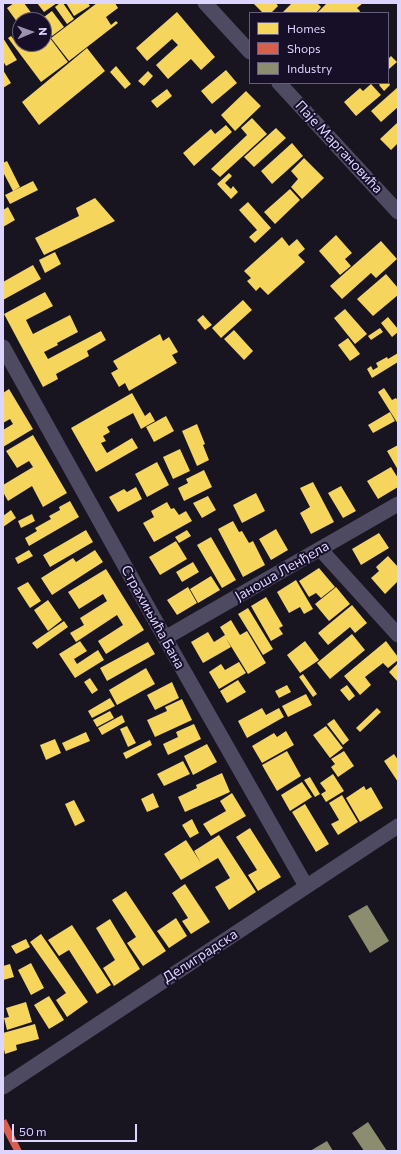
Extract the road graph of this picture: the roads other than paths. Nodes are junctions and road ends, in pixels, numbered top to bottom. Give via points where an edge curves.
1 (205, 3) edge
2 (249, 51) edge
3 (280, 84) edge
4 (396, 205) edge
5 (3, 347) edge
6 (398, 504) edge
7 (320, 549) junction
8 (398, 635) edge
9 (165, 638) junction
10 (398, 826) edge
11 (306, 886) junction
12 (3, 1087) edge

1 - 2 street
3 - 4 street, Паје Маргановића
5 - 9 street, Страхињића Бана
6 - 7 street, Јаноша Ленђела
7 - 8 street
7 - 9 street, Јаноша Ленђела
9 - 11 street, Страхињића Бана
10 - 11 street, Делиградска
11 - 12 street, Делиградска

